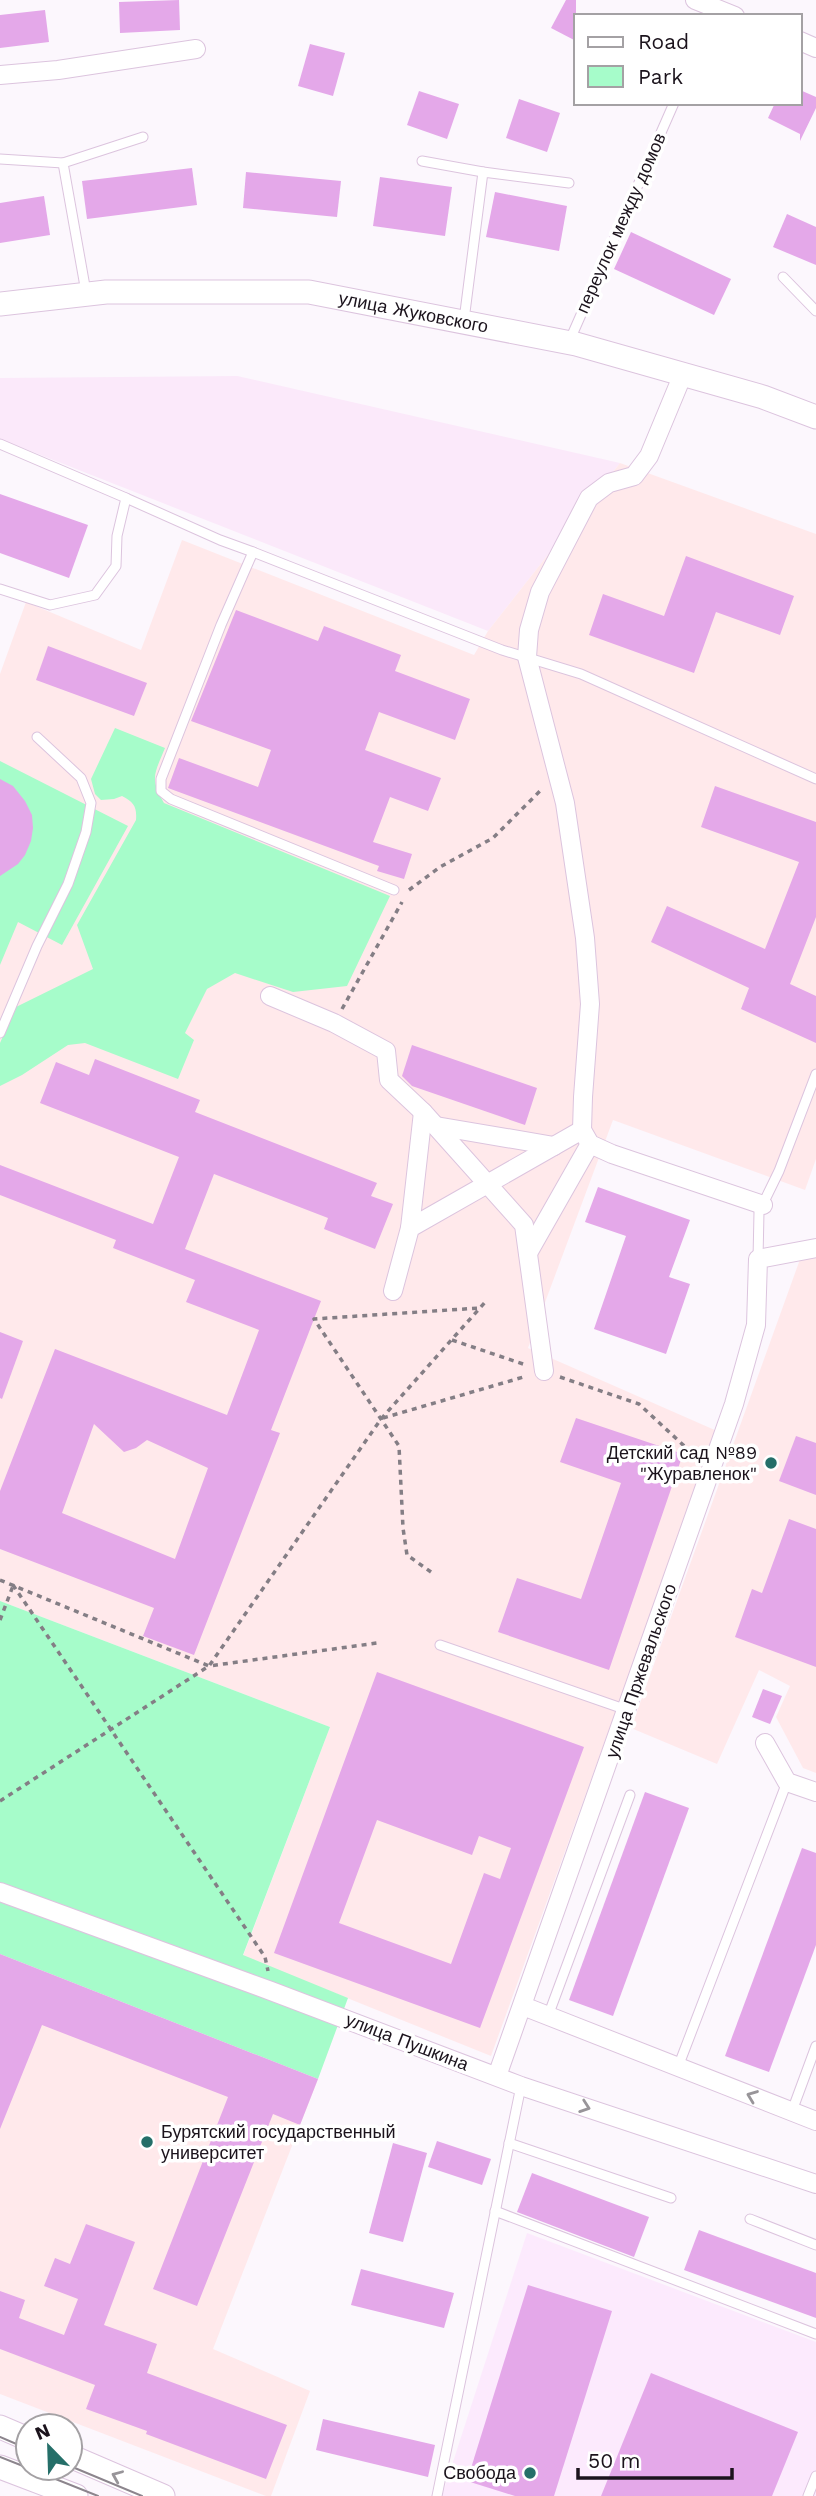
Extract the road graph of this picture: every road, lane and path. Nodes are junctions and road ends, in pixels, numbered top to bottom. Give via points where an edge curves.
1 (695, 0) edge
2 (714, 12) edge
3 (196, 49) dead end
4 (0, 75) edge
5 (673, 105) edge
6 (142, 137) dead end
7 (0, 159) edge
8 (422, 161) dead end
9 (63, 163) junction
10 (483, 172) junction
11 (569, 183) dead end
12 (783, 276) dead end
13 (87, 294) junction
14 (0, 304) edge
15 (816, 311) edge
16 (464, 322) junction
17 (569, 342) junction
18 (683, 374) junction
19 (815, 414) edge
20 (0, 444) edge
21 (126, 498) junction
22 (253, 552) junction
23 (0, 589) edge
24 (527, 657) junction
25 (37, 737) dead end
26 (558, 773) junction
27 (816, 779) edge
28 (394, 890) dead end
29 (270, 996) dead end
30 (334, 1023) junction
31 (0, 1032) edge
32 (816, 1074) edge
33 (423, 1112) junction
34 (436, 1126) junction
35 (586, 1137) junction
36 (554, 1146) junction
37 (489, 1183) junction
38 (763, 1205) junction
39 (410, 1228) junction
40 (816, 1248) edge
41 (528, 1253) junction
42 (758, 1259) junction
43 (393, 1291) dead end
44 (487, 1300) dead end
45 (481, 1307) junction
46 (452, 1340) junction
47 (544, 1371) junction
48 (381, 1419) junction
49 (711, 1471) junction
50 (430, 1572) dead end
51 (0, 1580) edge
52 (13, 1585) junction
53 (0, 1620) edge
54 (377, 1643) dead end
55 (440, 1645) dead end
56 (209, 1666) junction
57 (627, 1710) junction
58 (111, 1729) junction
59 (765, 1743) dead end
60 (787, 1782) junction
61 (816, 1792) edge
62 (630, 1794) dead end
63 (0, 1801) edge
64 (0, 1892) edge
65 (271, 1991) junction
66 (523, 2006) junction
67 (548, 2016) junction
68 (816, 2046) edge
69 (678, 2067) junction
70 (497, 2076) junction
71 (521, 2086) junction
72 (792, 2111) junction
73 (816, 2121) edge
74 (509, 2143) junction
75 (816, 2185) edge
76 (671, 2198) dead end
77 (495, 2211) junction
78 (750, 2219) dead end
79 (816, 2245) edge
80 (816, 2334) edge
81 (84, 2462) edge
82 (0, 2467) edge
83 (816, 2476) edge
84 (76, 2496) edge
85 (163, 2496) edge
86 (437, 2496) edge
87 (808, 2496) edge

1 - 2 street
3 - 4 street
5 - 17 lane, переулок между домов
6 - 9 lane
7 - 9 lane
8 - 10 lane
9 - 13 lane
10 - 11 lane
10 - 16 lane
12 - 15 lane
13 - 14 street, улица Жуковского
13 - 16 street, улица Жуковского via 309,292
16 - 17 street, улица Жуковского
17 - 18 street, улица Жуковского
18 - 19 street, улица Жуковского
18 - 24 street via 649,456 634,476 609,482 589,498 540,592
20 - 21 lane
21 - 22 lane
21 - 23 lane via 116,566 95,595 50,604
22 - 24 lane
22 - 28 lane via 161,779 161,792
24 - 26 street
24 - 27 lane via 582,674
25 - 31 lane via 81,778 91,803 68,884
26 - 30 path via 493,838 409,889
26 - 35 street via 585,939 590,1004 583,1097
29 - 30 street
30 - 33 street via 386,1051 389,1080
32 - 38 lane
33 - 34 street
33 - 39 street
34 - 36 street
34 - 37 street
35 - 36 street
35 - 38 street via 612,1154
35 - 41 street
36 - 37 street
37 - 39 street
37 - 41 street via 524,1225
38 - 42 lane
39 - 43 street
40 - 42 street
41 - 47 street
42 - 49 street, улица Пржевальского via 756,1325
44 - 45 path
45 - 46 path
45 - 48 path via 314,1319
46 - 47 path
46 - 48 path
47 - 48 path
47 - 49 path via 639,1404
48 - 50 path via 399,1446 407,1555
48 - 56 path
49 - 57 street, улица Пржевальского
51 - 52 path
52 - 53 path
52 - 56 path
52 - 58 path
54 - 56 path
55 - 57 lane
56 - 58 path
57 - 66 street, улица Пржевальского
58 - 63 path
58 - 65 path via 265,1957
59 - 60 street
60 - 61 street
60 - 69 lane
62 - 67 lane
64 - 65 street, улица Пушкина
65 - 70 street, улица Пушкина
66 - 67 street
66 - 70 street, улица Пржевальского
67 - 69 street
68 - 72 lane
72 -> 69 street
70 - 71 street, улица Пушкина
71 - 74 lane
71 -> 75 street, улица Пушкина
72 - 73 street
74 - 76 lane
74 - 77 lane
77 - 80 lane
77 - 86 lane
78 - 79 lane
85 -> 81 street
82 - 84 street
83 - 87 lane

